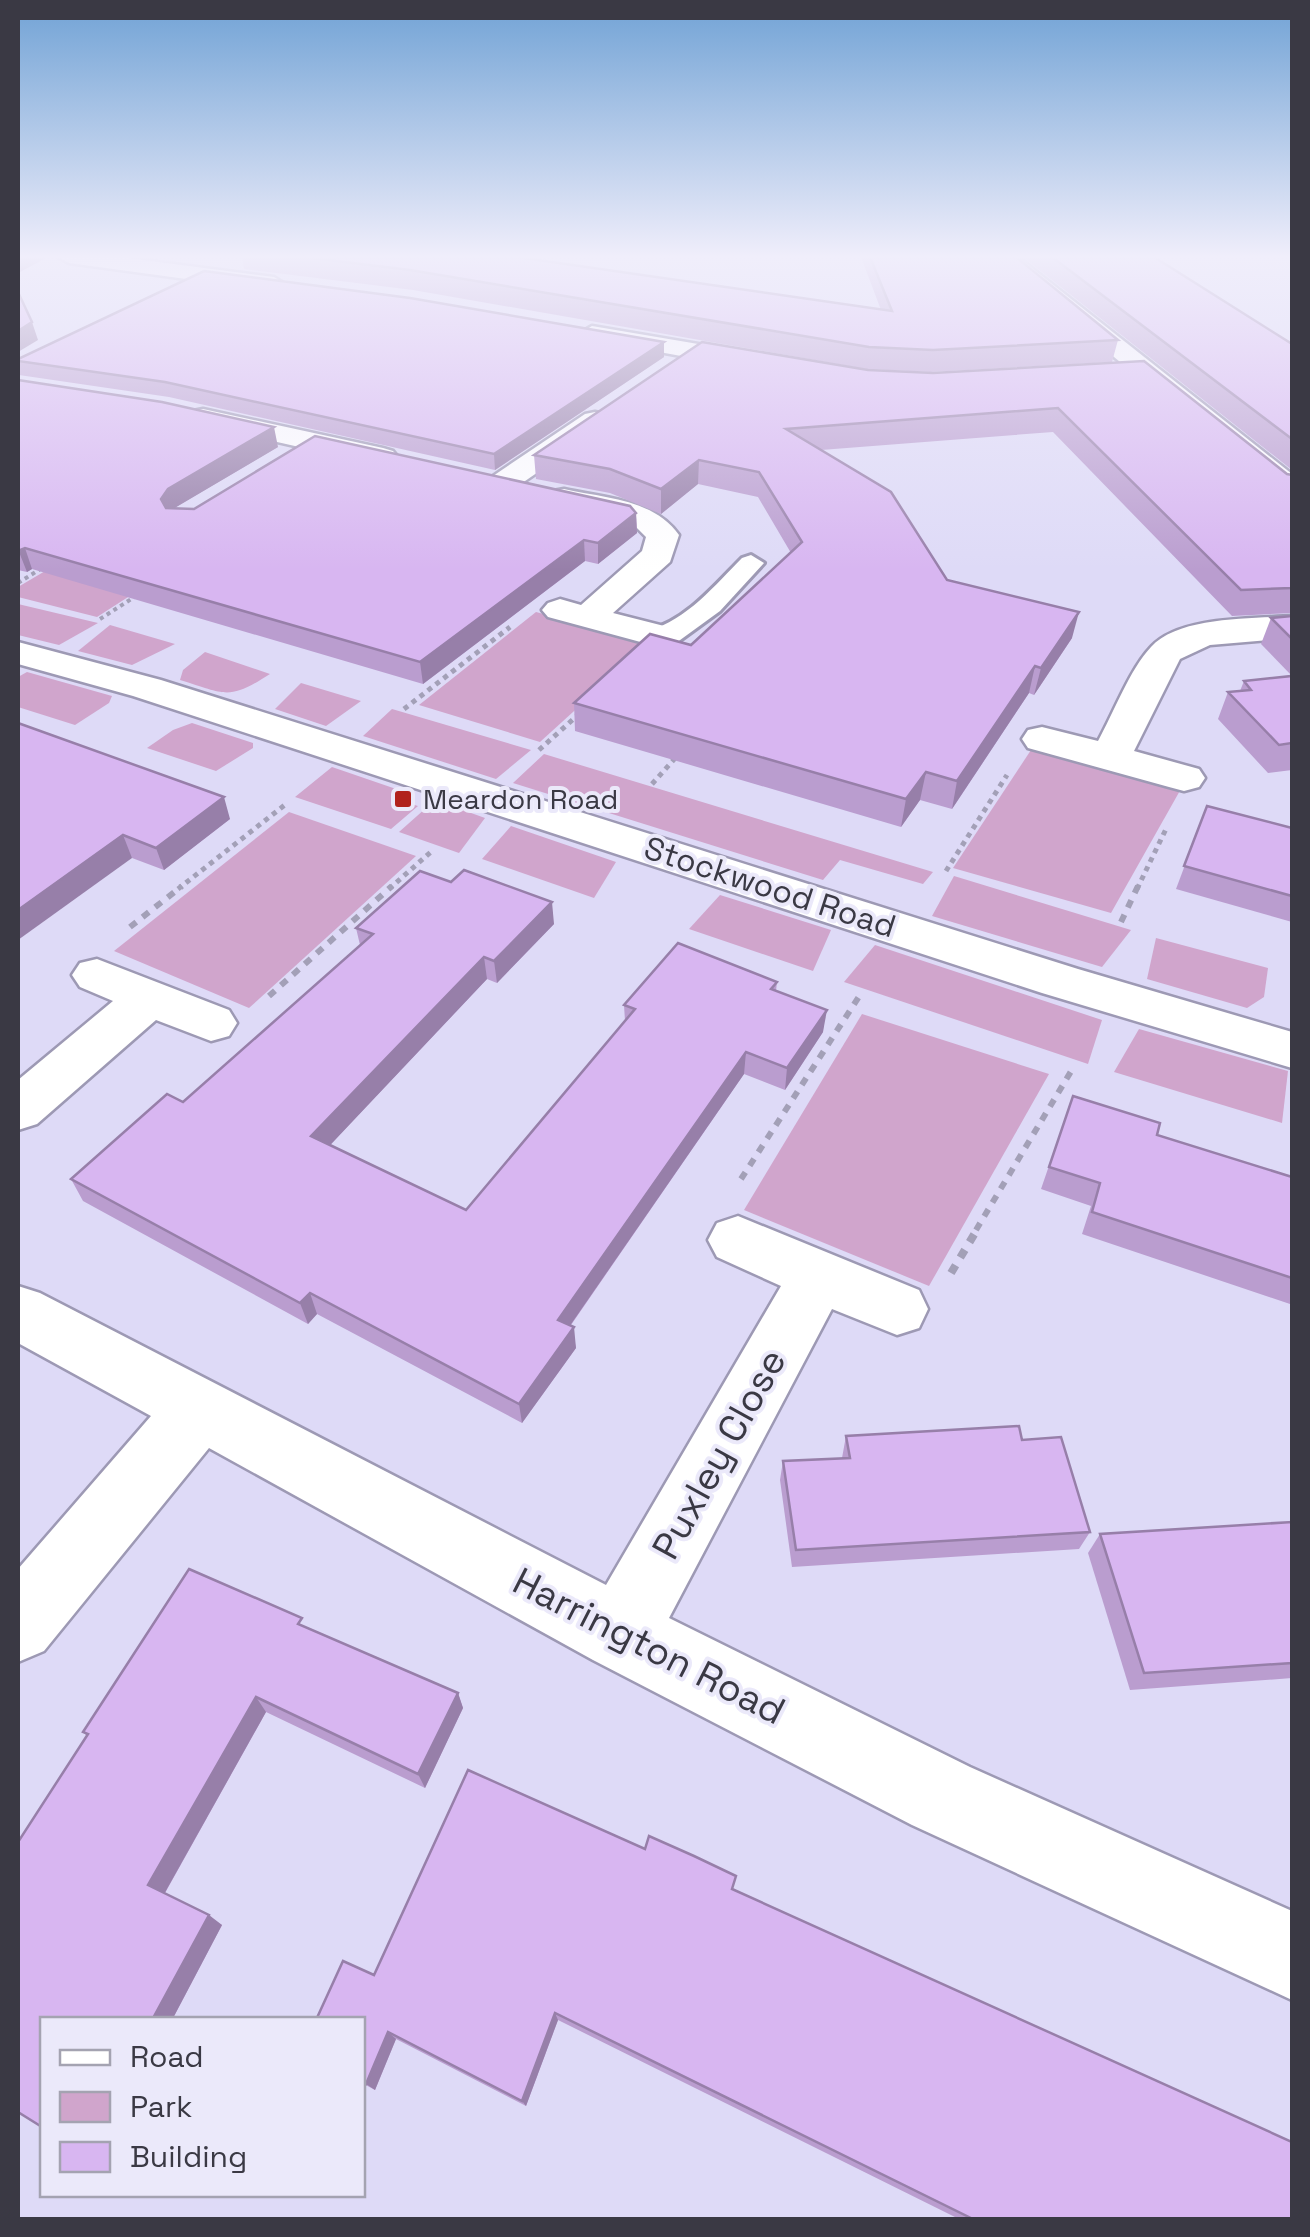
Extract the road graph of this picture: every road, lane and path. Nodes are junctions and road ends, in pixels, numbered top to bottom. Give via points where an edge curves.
1 (682, 361) edge
2 (754, 361) edge
3 (1137, 361) edge
4 (791, 368) edge
5 (1149, 371) junction
6 (1109, 373) edge
7 (664, 374) edge
8 (615, 406) edge
9 (168, 409) edge
10 (315, 441) junction
11 (283, 461) edge
12 (408, 462) edge
13 (464, 475) edge
14 (501, 484) junction
15 (1292, 488) edge
16 (751, 563) dead end
17 (48, 564) edge
18 (18, 583) edge
19 (146, 590) edge
20 (571, 612) junction
21 (100, 620) dead end
22 (1292, 627) edge
23 (659, 636) joint
24 (18, 654) edge
25 (404, 709) dead end
26 (582, 711) edge
27 (1042, 739) joint
28 (690, 742) edge
29 (539, 750) dead end
30 (1110, 756) junction
31 (1184, 778) joint
32 (652, 784) dead end
33 (286, 804) dead end
34 (432, 850) dead end
35 (946, 871) dead end
36 (1120, 922) dead end
37 (96, 975) joint
38 (860, 995) dead end
39 (150, 997) junction
40 (211, 1023) joint
41 (1292, 1050) edge
42 (1073, 1068) dead end
43 (18, 1110) edge
44 (738, 1240) joint
45 (819, 1275) junction
46 (897, 1309) joint
47 (18, 1312) edge
48 (200, 1406) junction
49 (18, 1626) edge
50 (620, 1634) junction
51 (1292, 1956) edge

1 - 7 street
2 - 4 street
3 - 5 street
5 - 6 street
5 - 15 street
8 - 14 street
9 - 10 street
10 - 11 street
10 - 12 street
13 - 14 street
14 - 20 street via 643,516 663,535 658,555
16 - 23 lane via 710,605
17 - 18 path
19 - 21 path
20 - 23 street
20 - 25 path via 538,604
22 - 30 street via 1176,644
24 - 41 street, Stockwood Road via 147,688
26 - 29 path
27 - 30 street
27 - 35 path via 1032,737
28 - 32 path
30 - 31 street
31 - 36 path via 1190,778
33 - 37 path via 88,961
34 - 40 path via 237,1025
37 - 39 street
38 - 44 path via 719,1213
39 - 40 street
39 - 43 street
42 - 46 path via 930,1308
44 - 45 street
45 - 46 street
45 - 50 street, Puxley Close
47 - 48 street, Harrington Road
48 - 49 street
48 - 50 street, Harrington Road
50 - 51 street, Harrington Road via 941,1796

